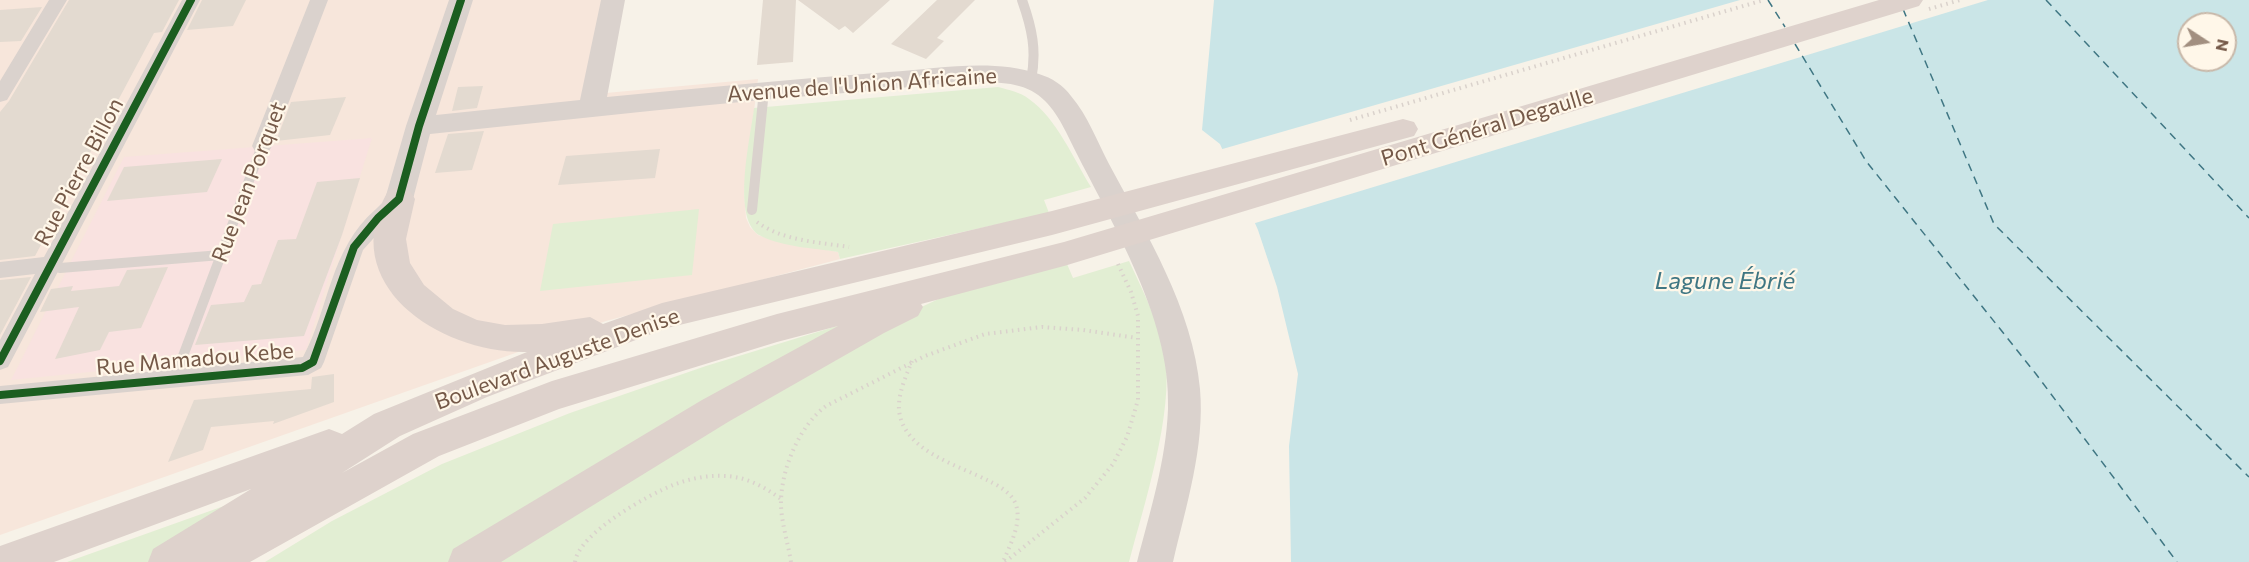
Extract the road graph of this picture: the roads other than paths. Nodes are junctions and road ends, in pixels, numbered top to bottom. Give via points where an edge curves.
1 (58, 0) edge
2 (191, 0) edge
3 (319, 0) edge
4 (461, 0) edge
5 (613, 0) edge
6 (1022, 0) edge
7 (1845, 0) edge
8 (1909, 0) edge
9 (1031, 80) junction
10 (764, 90) junction
11 (0, 96) edge
12 (591, 109) junction
13 (419, 126) junction
14 (262, 146) joint
15 (399, 200) junction
16 (752, 210) road end
17 (1052, 223) joint
18 (1064, 254) joint
19 (220, 255) junction
20 (49, 265) junction
21 (0, 270) edge
22 (971, 277) junction
23 (662, 316) junction
24 (0, 361) edge
25 (180, 364) dead end
26 (0, 395) edge
27 (387, 425) junction
28 (5, 562) edge
29 (167, 562) edge
30 (214, 562) edge
31 (467, 562) edge
32 (1155, 562) edge

1 - 11 street
2 - 20 street, Rue Pierre Billon
3 - 14 street, Rue Jean Porquet
4 - 13 main road
5 - 12 main road
6 - 9 lane via 1035,37
7 - 17 highway, Pont Général Degaulle via 1484,108
8 - 18 highway, Pont Général Degaulle
9 - 10 main road, Avenue de l'Union Africaine via 1003,74 969,75
9 - 32 main road, Avenue de l'Union Africaine via 1049,89 1074,122 1124,219 1162,304 1178,352 1184,389 1181,435
10 - 12 main road, Avenue de l'Union Africaine
10 - 16 lane
12 - 13 main road, Avenue de l'Union Africaine
13 - 15 main road
14 - 19 lane, Rue Jean Porquet
15 - 23 highway via 390,245 398,272 411,294 429,311 461,328 493,337 534,339
15 - 26 street, Rue Mamadou Kebe via 354,247 314,362 308,366
17 - 23 highway, Boulevard Auguste Denise
18 - 22 highway, Boulevard Auguste Denise
19 - 20 lane via 60,268
19 - 25 lane, Rue Jean Porquet
20 - 21 street
20 - 24 street, Rue Pierre Billon
22 - 30 highway, Boulevard Auguste Denise via 777,328 486,420 426,445
22 - 31 highway via 872,324 726,406
23 - 27 highway, Boulevard Auguste Denise
27 - 28 highway
27 - 29 highway, Boulevard Auguste Denise

